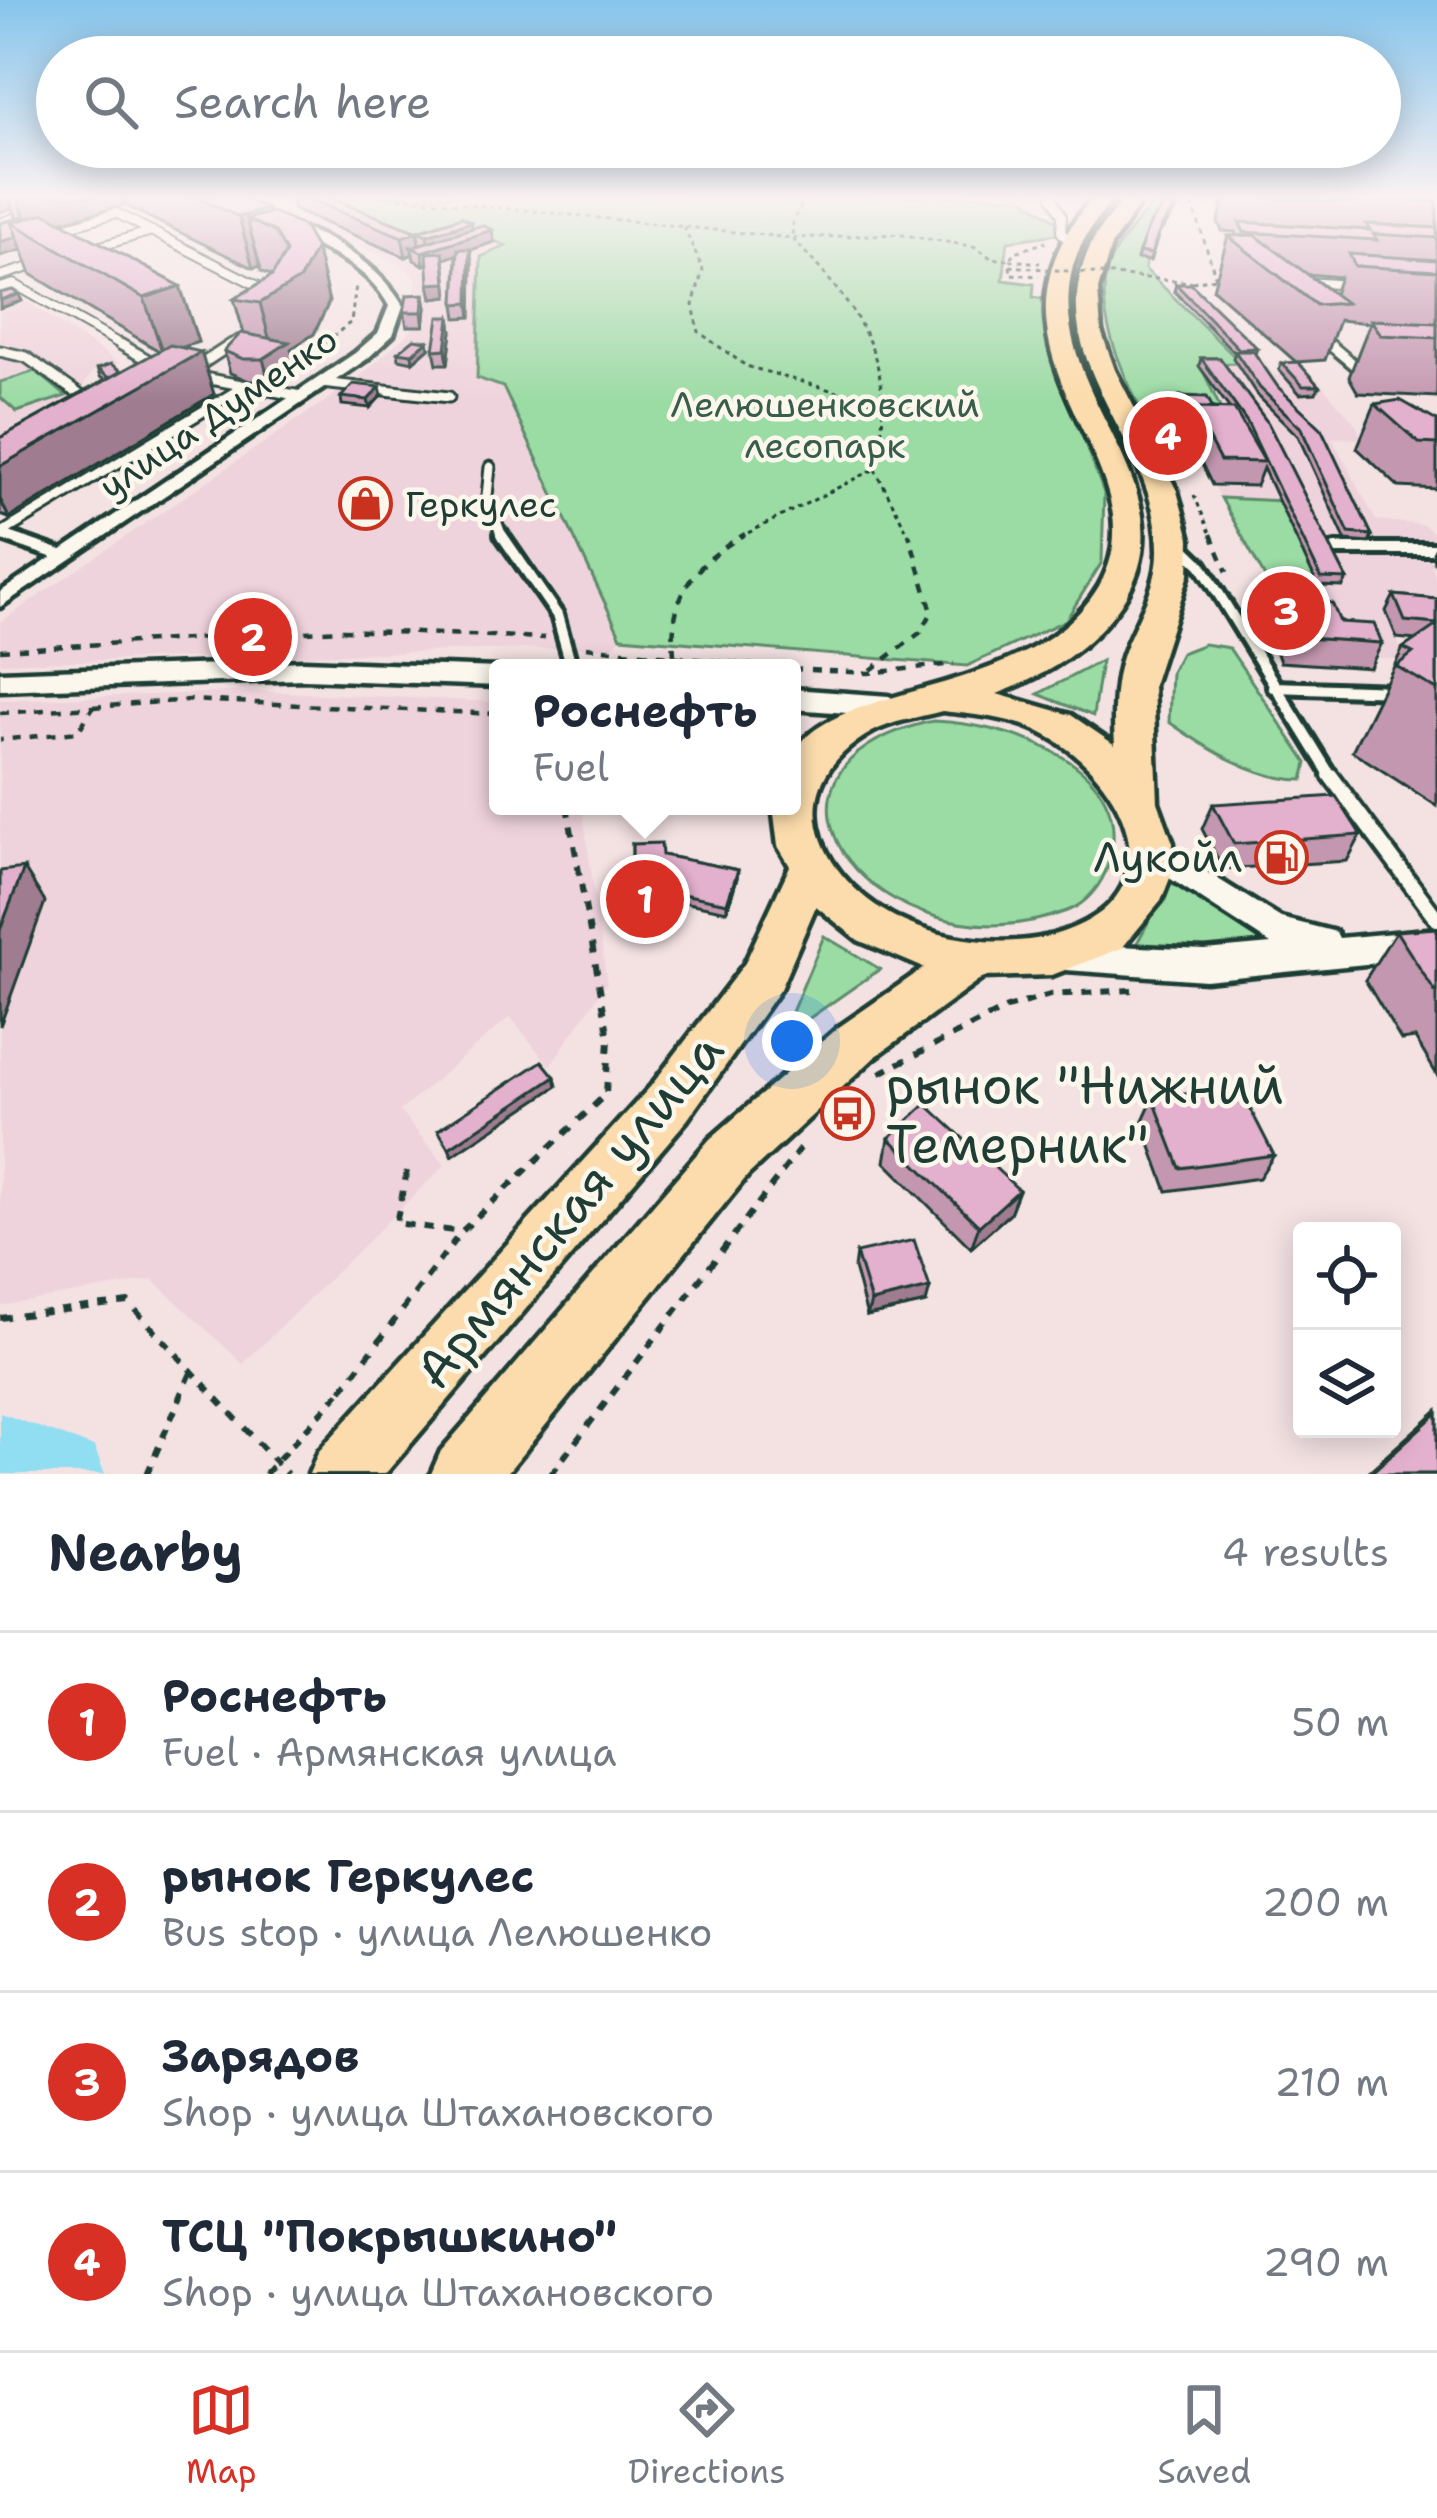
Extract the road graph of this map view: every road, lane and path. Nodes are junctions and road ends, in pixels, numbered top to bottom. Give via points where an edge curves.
1 (37, 265) edge
2 (222, 265) edge
3 (365, 265) edge
4 (702, 265) edge
5 (818, 265) edge
6 (1058, 265) edge
7 (1091, 265) edge
8 (1212, 265) edge
9 (1044, 269) edge
10 (1044, 269) edge
11 (1044, 269) edge
12 (344, 275) dead end
13 (0, 276) edge
14 (1216, 278) junction
15 (1233, 278) edge
16 (1297, 282) edge
17 (14, 284) junction
18 (1367, 286) edge
19 (0, 288) edge
20 (280, 304) edge
21 (257, 327) edge
22 (1316, 333) edge
23 (0, 352) edge
24 (1370, 377) dead end
25 (148, 379) edge
26 (321, 383) junction
27 (246, 386) junction
28 (263, 389) junction
29 (111, 395) edge
30 (301, 396) junction
31 (449, 397) dead end
32 (887, 406) junction
33 (490, 467) dead end
34 (875, 469) junction
35 (0, 534) edge
36 (1175, 541) junction
37 (1335, 549) edge
38 (1437, 549) edge
39 (63, 556) junction
40 (0, 602) edge
41 (572, 645) junction
42 (0, 650) edge
43 (674, 657) junction
44 (572, 659) edge
45 (693, 659) edge
46 (964, 662) dead end
47 (801, 671) edge
48 (489, 677) edge
49 (1415, 680) edge
50 (0, 681) edge
51 (1273, 687) junction
52 (878, 690) junction
53 (801, 698) edge
54 (942, 699) junction
55 (93, 707) junction
56 (0, 713) edge
57 (489, 714) edge
58 (0, 740) edge
59 (801, 777) edge
60 (1139, 797) junction
61 (569, 815) edge
62 (794, 815) edge
63 (1155, 852) junction
64 (810, 869) junction
65 (1437, 919) edge
66 (1437, 943) edge
67 (1395, 946) junction
68 (1051, 958) junction
69 (970, 961) junction
70 (1145, 989) dead end
71 (865, 1085) dead end
72 (806, 1139) dead end
73 (407, 1171) dead end
74 (461, 1232) junction
75 (0, 1318) edge
76 (193, 1368) junction
77 (355, 1432) edge
78 (147, 1474) edge
79 (265, 1474) edge
80 (287, 1474) edge
81 (464, 1474) edge
82 (550, 1474) edge

1 - 13 lane
2 - 20 lane via 263,285
3 - 26 street, улица Думенко via 386,282 395,306 385,334
4 - 32 path via 693,305 699,332 746,366
5 - 32 path via 867,336
6 - 54 main road via 1065,362 1123,494 1128,557 1116,586 1069,645
7 - 36 main road via 1086,321 1098,366 1164,499
8 - 14 path
9 - 10 path, bridge via 1044,277 1011,274 1010,266
11 - 14 path, bridge
12 - 28 path via 357,286 351,322
13 - 17 lane
14 - 15 path
16 - 18 lane
17 - 19 lane
17 - 25 lane via 167,371
21 - 27 lane via 186,374
22 - 24 lane
23 - 29 lane via 26,356 84,398
26 - 30 street, улица Думенко
26 - 31 lane
27 - 28 lane
27 - 35 lane
28 - 30 lane
30 - 39 street, улица Думенко
32 - 34 path
33 - 41 lane via 483,492 490,522
34 - 43 path via 732,539 684,582 671,620
34 - 52 path via 905,520 932,612
35 - 39 lane
36 - 51 lane via 1201,565
36 - 60 main road via 1166,600 1138,668 1132,723
37 - 38 lane
39 - 40 street, улица Думенко
41 - 42 path via 460,629
41 - 43 path
41 - 44 lane
43 - 45 path
46 - 52 path
47 - 52 path
48 - 50 street via 304,670
49 - 51 lane via 1384,692
51 - 65 lane
52 - 53 street
52 - 54 main road
52 - 59 main road via 816,747
54 - 60 main road via 1001,705 1058,725 1104,755
55 - 56 path
55 - 57 path via 190,700
55 - 58 path via 78,732
60 - 63 main road
61 - 74 path via 610,1038 606,1094
62 - 64 main road
63 - 67 street via 1271,930 1299,940
63 - 68 main road via 1143,895 1114,930
64 - 69 main road via 877,931
64 - 77 main road, Армянская улица via 763,975 669,1103
66 - 67 street
67 - 68 street via 1204,965
68 - 69 main road
69 - 81 main road, Армянская улица via 857,1042 729,1157
70 - 71 path via 1049,995 1007,1008
72 - 82 path
73 - 74 path via 396,1222
74 - 77 path
75 - 76 path via 128,1302
76 - 78 path
76 - 80 path
77 - 79 path, bridge

